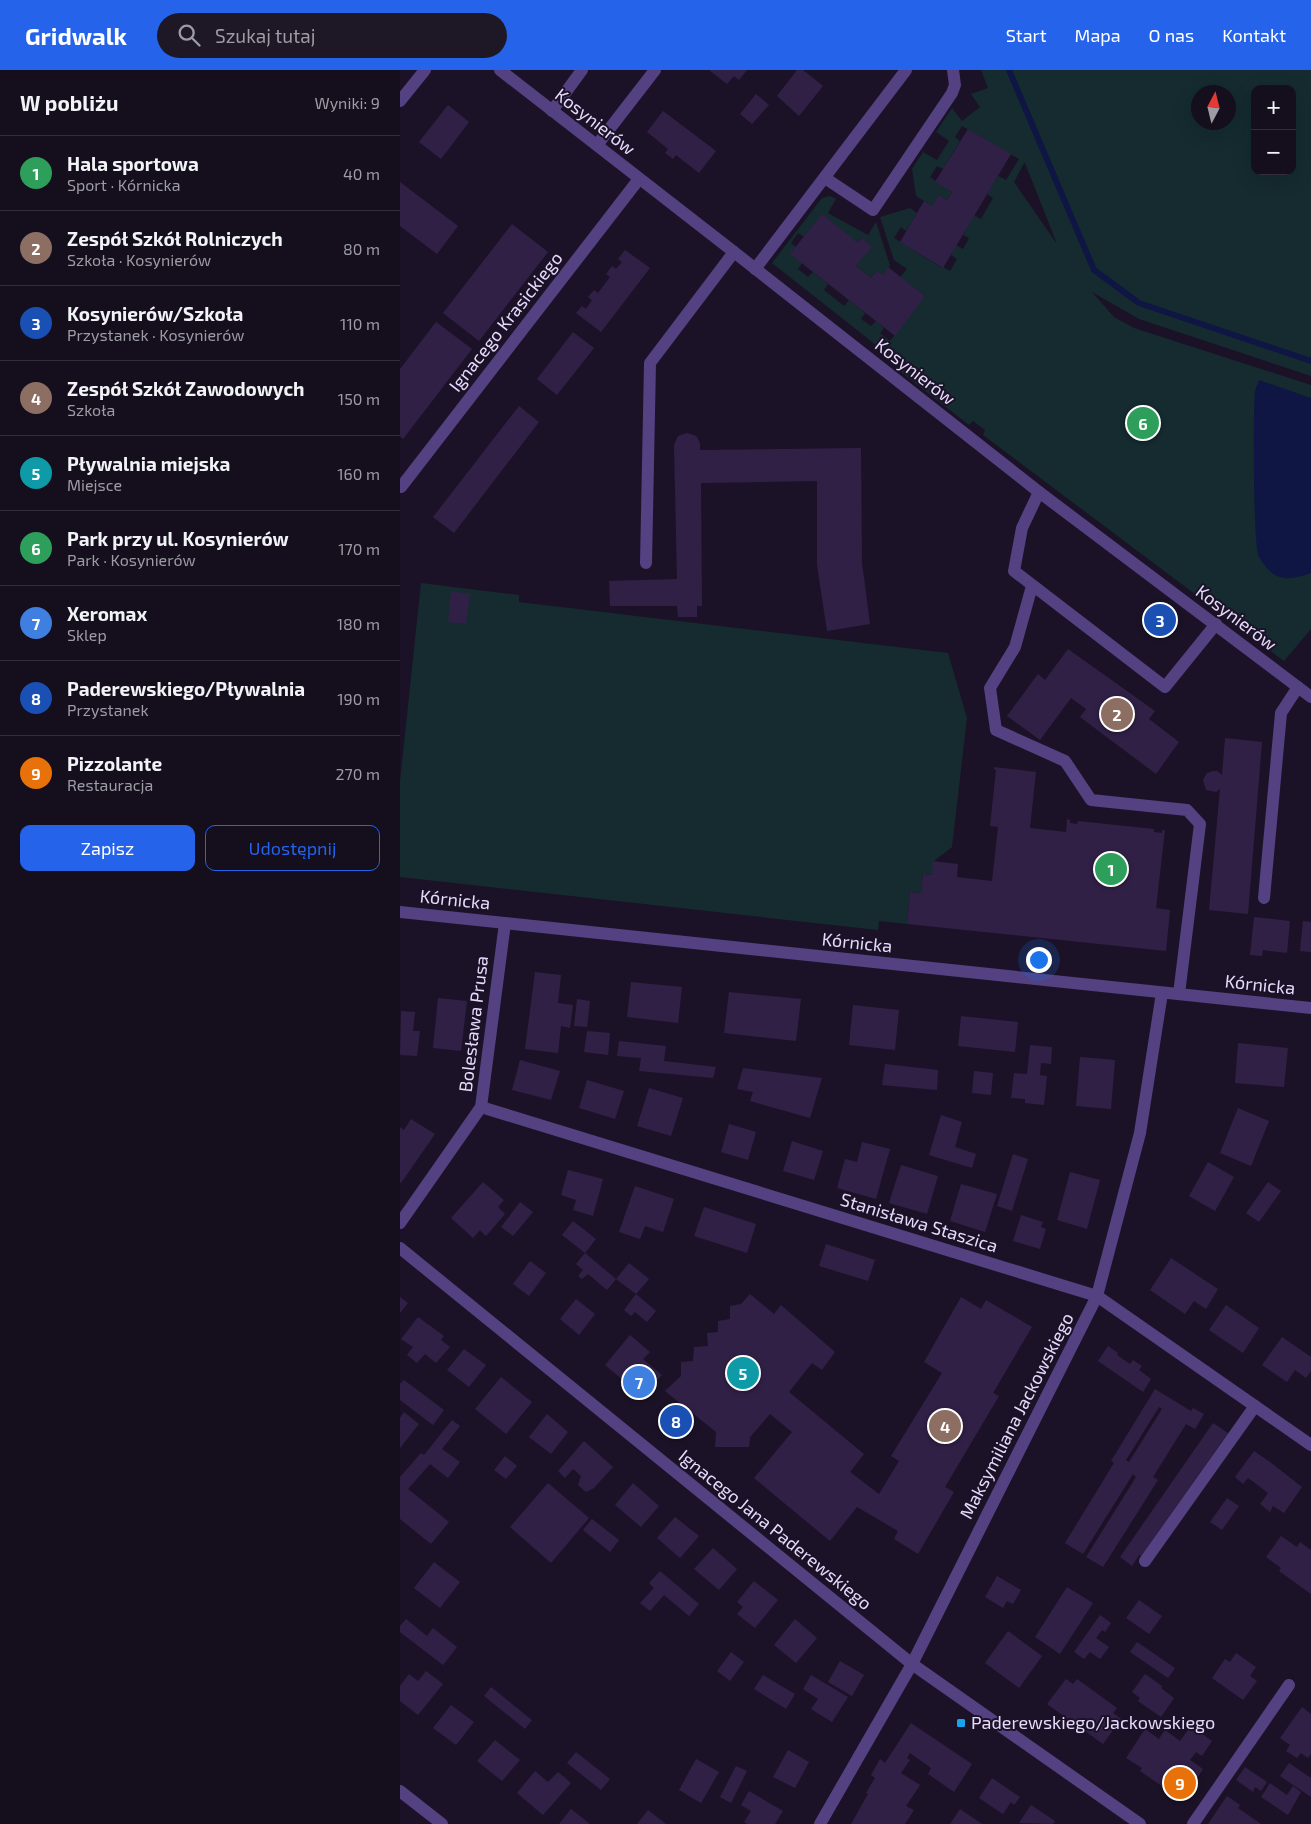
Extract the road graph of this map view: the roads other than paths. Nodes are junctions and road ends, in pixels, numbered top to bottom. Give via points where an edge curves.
1 (424, 70) edge
2 (500, 70) edge
3 (582, 70) edge
4 (655, 70) edge
5 (906, 70) edge
6 (953, 70) edge
7 (400, 101) edge
8 (552, 111) junction
9 (597, 145) junction
10 (639, 178) junction
11 (825, 178) junction
12 (734, 252) junction
13 (756, 269) junction
14 (401, 487) edge
15 (1039, 492) junction
16 (646, 563) dead end
17 (1032, 586) junction
18 (1216, 624) junction
19 (1298, 687) junction
20 (1311, 697) edge
21 (1264, 898) dead end
22 (400, 912) edge
23 (504, 923) junction
24 (1162, 993) junction
25 (1179, 994) junction
26 (1311, 1008) edge
27 (481, 1107) junction
28 (400, 1223) edge
29 (400, 1248) edge
30 (1097, 1296) junction
31 (1255, 1406) junction
32 (1311, 1445) edge
33 (1145, 1561) dead end
34 (912, 1664) junction
35 (1289, 1684) dead end
36 (400, 1791) edge
37 (442, 1824) edge
38 (820, 1824) edge
39 (1140, 1824) edge
40 (1193, 1824) edge

1 - 7 street
2 - 8 street, Kosynierów
3 - 8 street
4 - 9 street
5 - 11 street
6 - 11 street via 955,85 952,93 873,210
8 - 9 street, Kosynierów
9 - 10 street, Kosynierów
10 - 12 street, Kosynierów
10 - 14 street, Ignacego Krasickiego
11 - 13 street
12 - 13 street, Kosynierów
12 - 16 street via 650,363
13 - 15 street, Kosynierów
15 - 17 street via 1022,528 1014,571
15 - 18 street, Kosynierów
17 - 18 street via 1165,687
17 - 25 street via 1015,647 990,688 996,730 1065,761 1091,800 1187,810 1200,824
18 - 19 street, Kosynierów
19 - 20 street, Kosynierów
19 - 21 street via 1280,713
22 - 23 street, Kórnicka
23 - 24 street, Kórnicka
23 - 27 street, Bolesława Prusa
24 - 25 street, Kórnicka
24 - 30 street, Maksymiliana Jackowskiego via 1140,1133
25 - 26 street, Kórnicka
27 - 28 street, Bolesława Prusa
27 - 30 street, Stanisława Staszica
29 - 34 street, Ignacego Jana Paderewskiego
30 - 31 street, Stanisława Staszica
30 - 34 street, Maksymiliana Jackowskiego
31 - 32 street, Stanisława Staszica
31 - 33 street
34 - 38 street, Maksymiliana Jackowskiego
34 - 39 street, Ignacego Jana Paderewskiego
35 - 40 street
36 - 37 street

